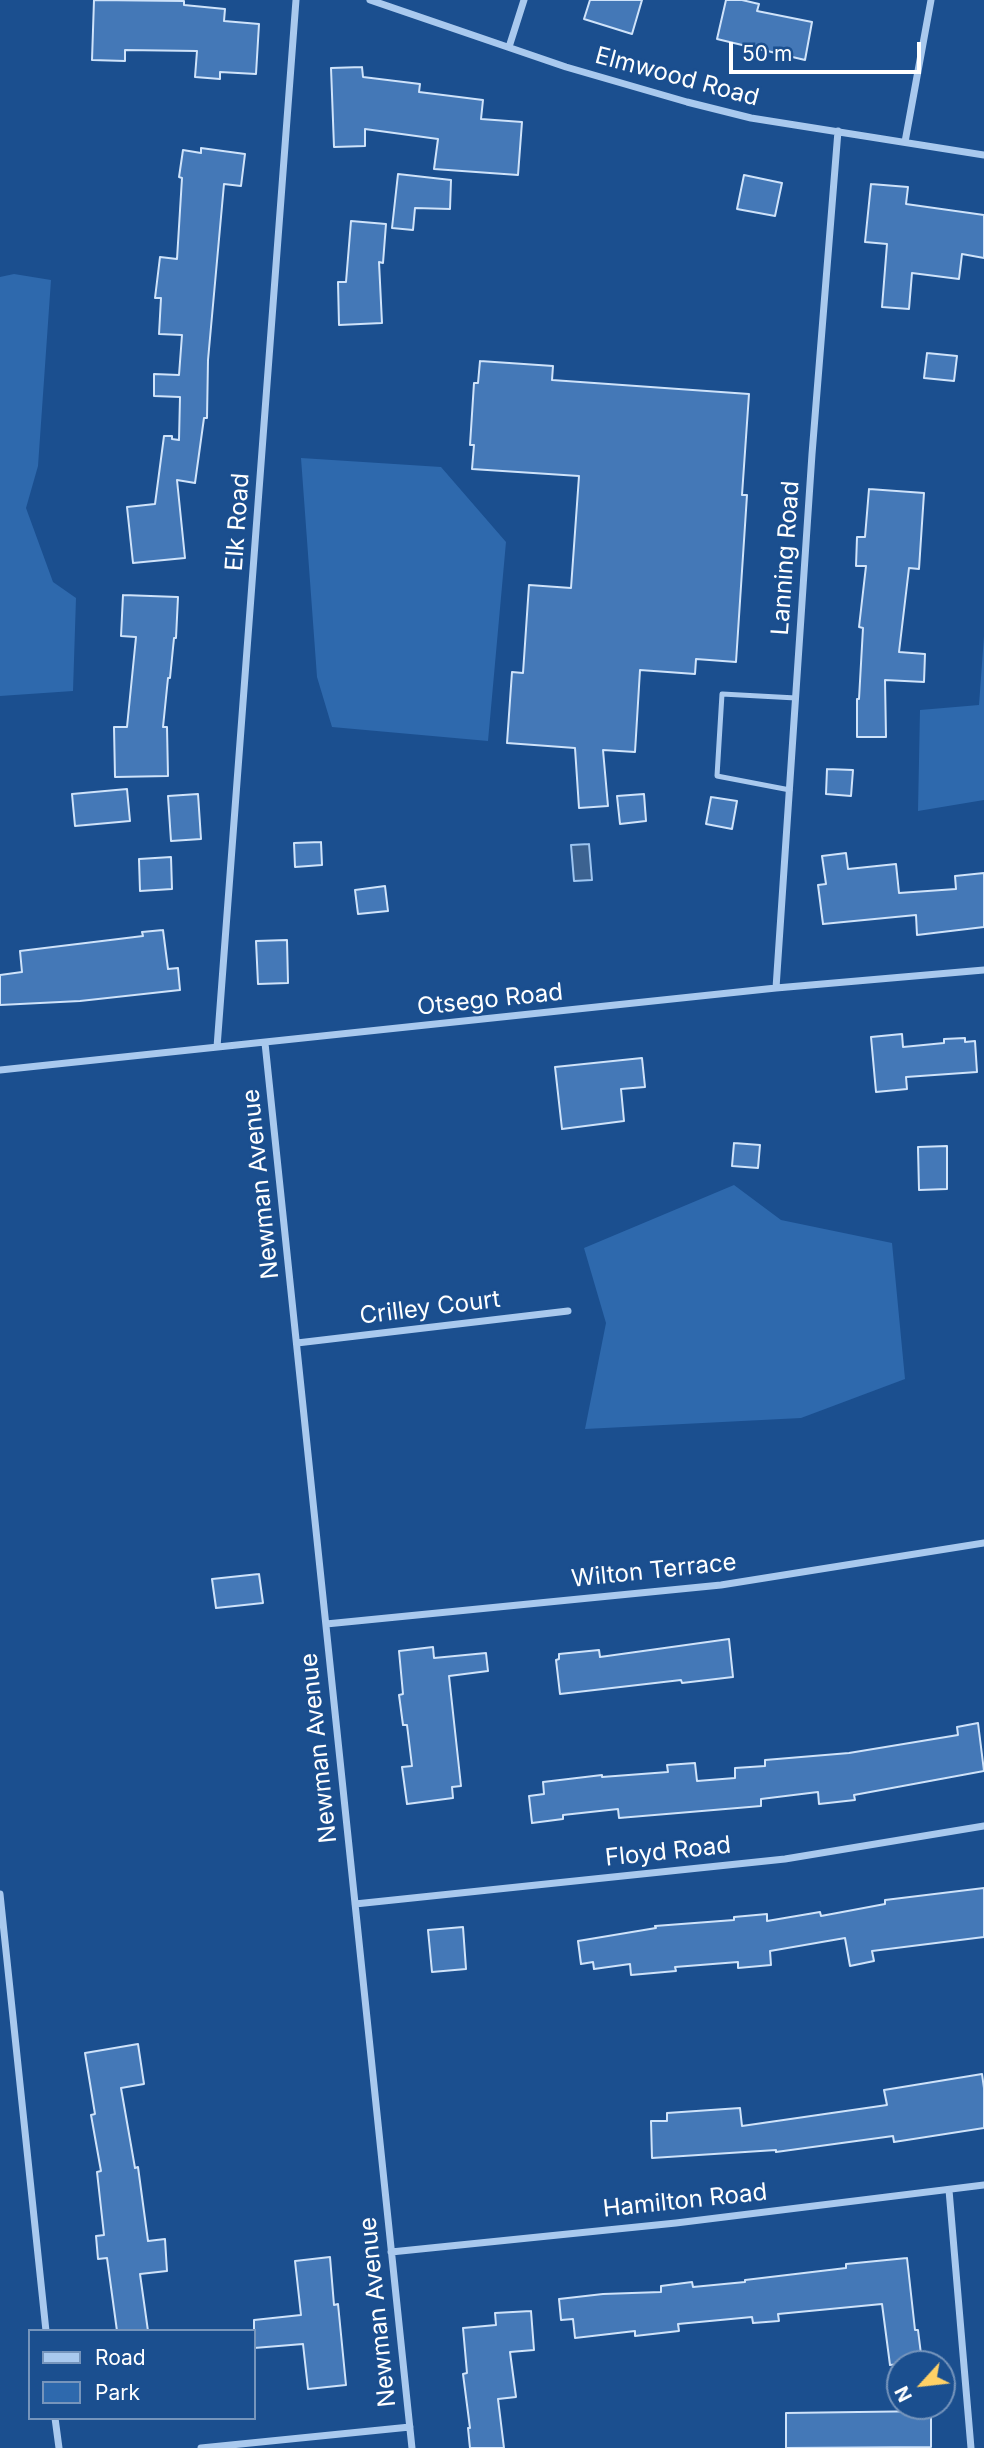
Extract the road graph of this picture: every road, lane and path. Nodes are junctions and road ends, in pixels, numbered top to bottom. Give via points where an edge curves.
1 (296, 0) edge
2 (370, 0) edge
3 (524, 0) edge
4 (931, 0) edge
5 (509, 47) junction
6 (838, 131) junction
7 (905, 142) junction
8 (984, 155) edge
9 (796, 698) junction
10 (790, 790) junction
11 (984, 970) edge
12 (776, 988) junction
13 (265, 1043) junction
14 (216, 1047) junction
15 (0, 1070) edge
16 (568, 1311) dead end
17 (297, 1343) junction
18 (984, 1543) edge
19 (326, 1624) junction
20 (984, 1826) edge
21 (0, 1894) edge
22 (355, 1904) junction
23 (984, 2185) edge
24 (950, 2190) junction
25 (391, 2252) junction
26 (46, 2329) edge
27 (55, 2420) edge
28 (410, 2427) junction
29 (58, 2448) edge
30 (201, 2448) edge
31 (412, 2448) edge
32 (971, 2448) edge

1 - 14 street, Elk Road
2 - 5 street, Elmwood Road
3 - 5 street
4 - 7 street
5 - 6 street, Elmwood Road via 687,102 751,118
6 - 7 street, Elmwood Road
6 - 9 street, Lanning Road
7 - 8 street, Elmwood Road
9 - 10 street, Lanning Road
9 - 10 lane via 722,694 718,749 717,776
10 - 12 street, Lanning Road
11 - 12 street, Otsego Road
12 - 13 street, Otsego Road
13 - 14 street, Otsego Road
13 - 17 street, Newman Avenue
14 - 15 street, Otsego Road
16 - 17 street, Crilley Court
17 - 19 street, Newman Avenue
18 - 19 street, Wilton Terrace via 721,1585
19 - 22 street, Newman Avenue
20 - 22 street, Floyd Road via 785,1859
21 - 26 street
22 - 25 street, Newman Avenue
23 - 24 street, Hamilton Road
24 - 25 street, Hamilton Road
24 - 32 street
25 - 28 street, Newman Avenue
27 - 29 street
28 - 30 street
28 - 31 street, Newman Avenue

